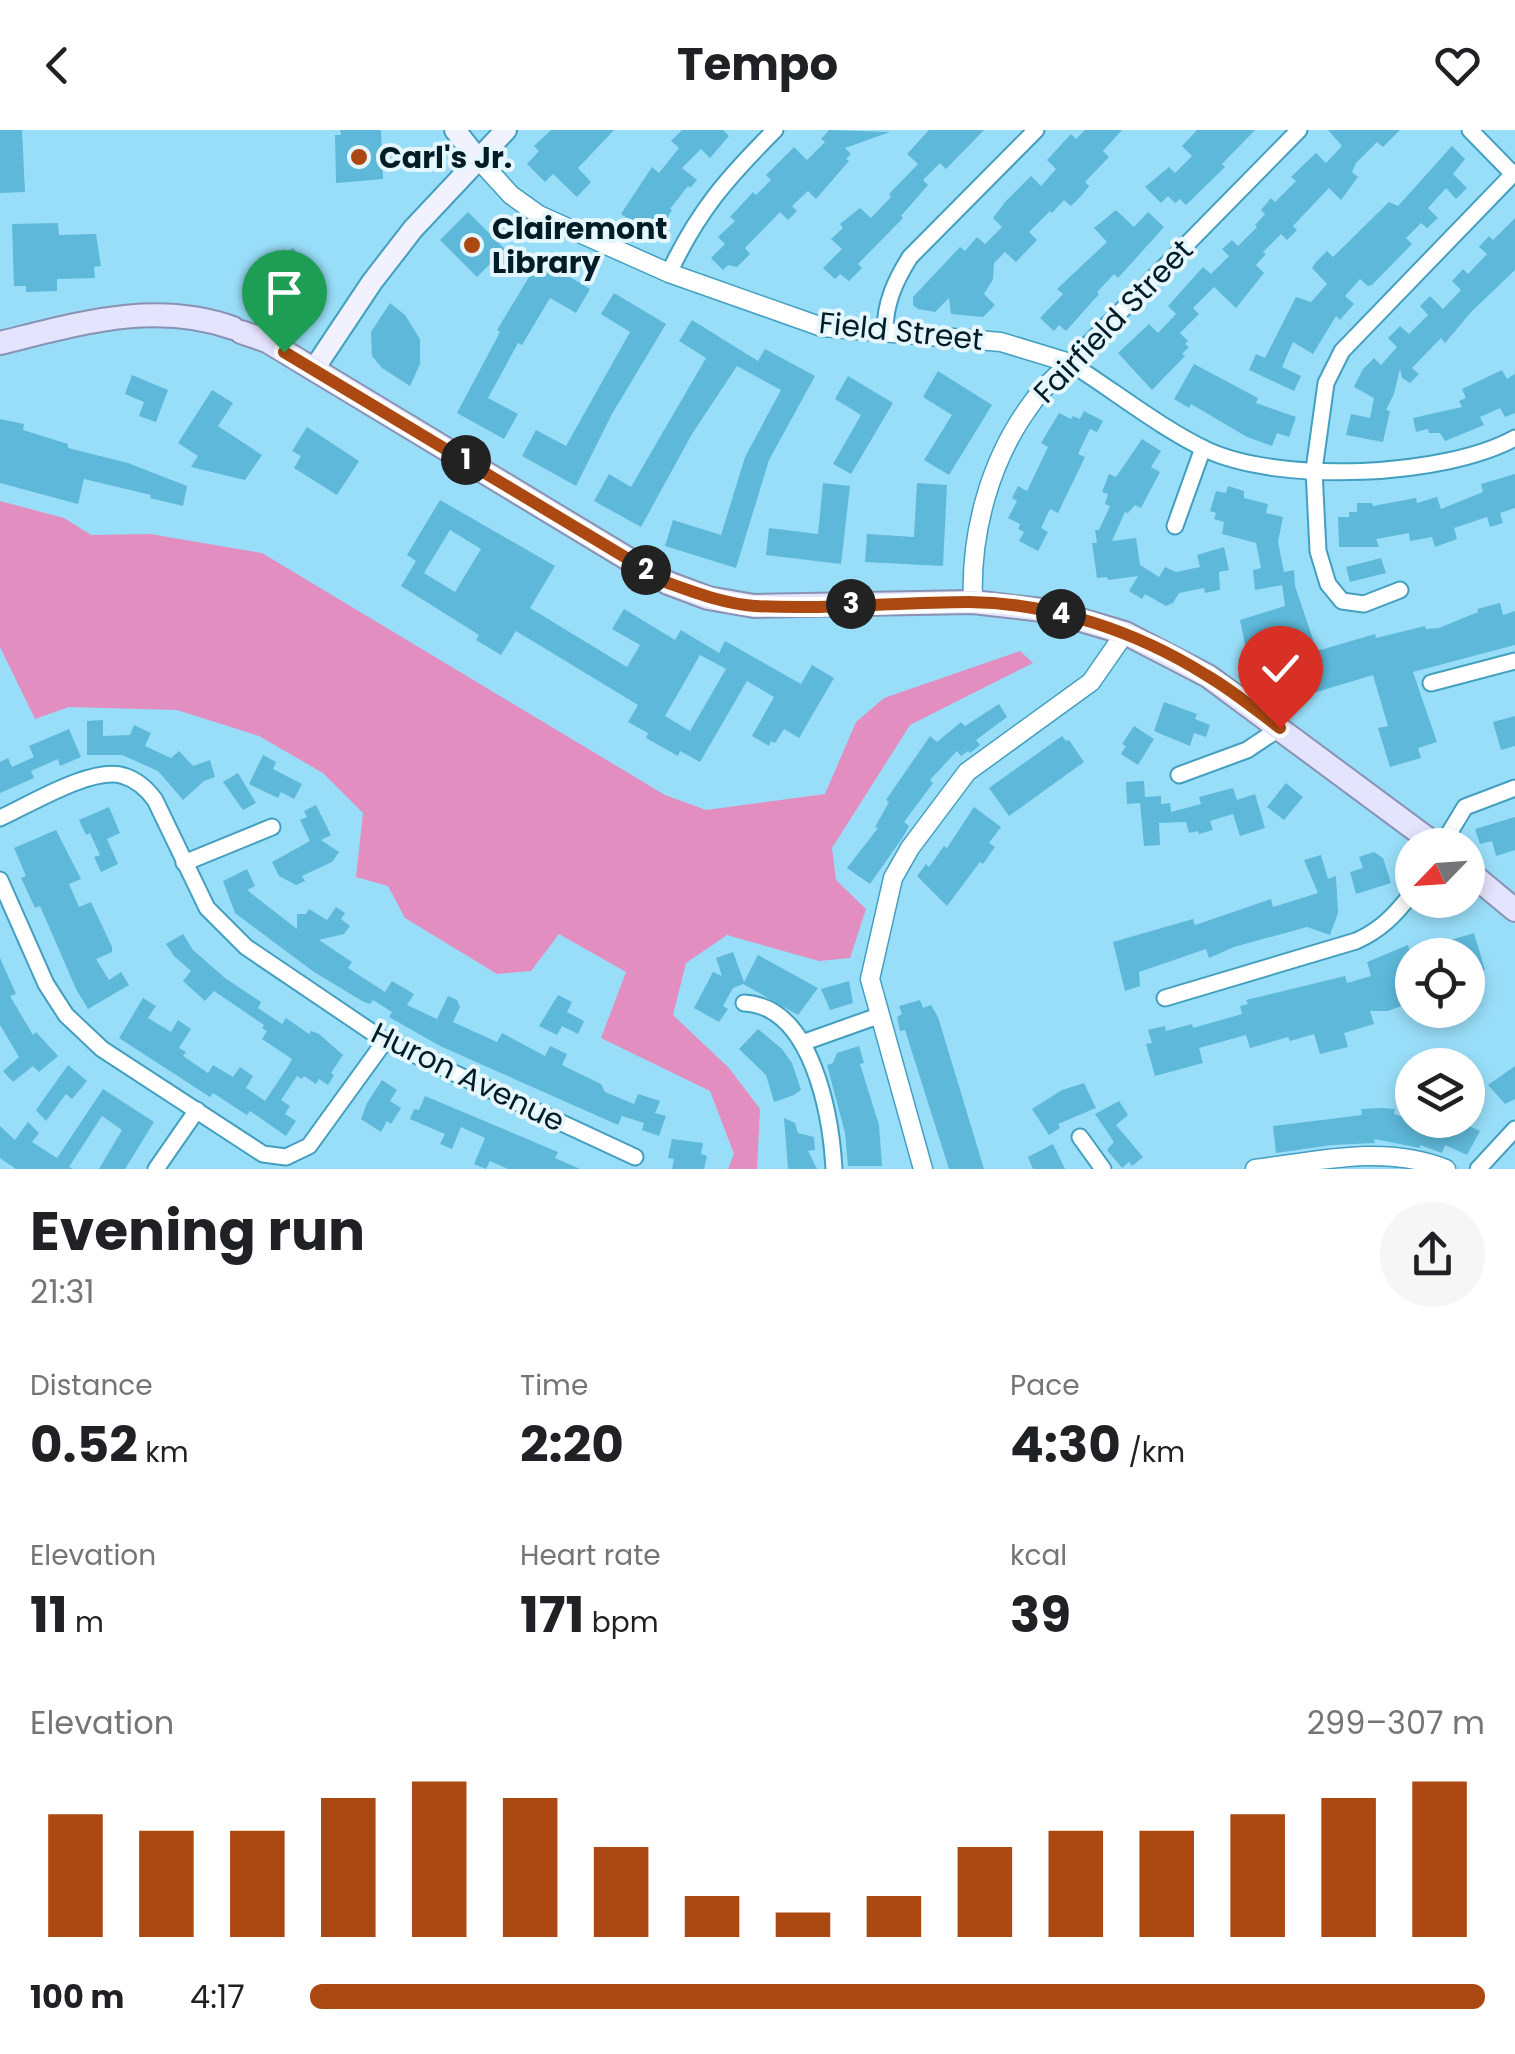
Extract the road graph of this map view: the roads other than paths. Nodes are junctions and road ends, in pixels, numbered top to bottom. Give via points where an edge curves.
1 (455, 130) edge
2 (506, 130) edge
3 (775, 130) edge
4 (1036, 130) edge
5 (1299, 130) edge
6 (1470, 130) edge
7 (478, 159) junction
8 (1514, 173) edge
9 (669, 273) junction
10 (885, 331) junction
11 (0, 343) edge
12 (1070, 363) junction
13 (314, 369) junction
14 (1515, 438) edge
15 (1204, 448) junction
16 (1314, 470) junction
17 (1175, 526) dead end
18 (1400, 590) dead end
19 (973, 602) junction
20 (1124, 633) junction
21 (1515, 661) edge
22 (1432, 683) dead end
23 (1280, 728) junction
24 (1179, 775) dead end
25 (1515, 788) edge
26 (0, 818) edge
27 (272, 827) dead end
28 (1416, 828) edge
29 (1450, 828) edge
30 (184, 863) junction
31 (0, 880) edge
32 (1485, 885) edge
33 (1515, 910) edge
34 (1395, 914) edge
35 (1165, 998) dead end
36 (744, 1003) dead end
37 (878, 1016) junction
38 (385, 1041) junction
39 (802, 1043) junction
40 (197, 1110) junction
41 (1515, 1130) edge
42 (1080, 1137) dead end
43 (636, 1157) dead end
44 (156, 1169) edge
45 (834, 1169) edge
46 (922, 1169) edge
47 (1103, 1169) edge
48 (1255, 1169) edge
49 (1446, 1169) edge
50 (1478, 1169) edge

1 - 7 main road, Field Street
2 - 7 main road
3 - 9 street via 722,184
4 - 10 street via 910,258 895,281
5 - 12 street, Fairfield Street
6 - 8 street
7 - 9 street, Field Street via 540,215
7 - 13 main road via 390,259
8 - 16 street via 1342,351 1326,384
9 - 10 street, Field Street via 822,327
10 - 12 street, Field Street via 1000,342
11 - 13 main road via 152,313 213,321 267,341
12 - 15 street, Field Street
12 - 19 street, Fairfield Street via 1033,400 996,468 979,524
13 - 19 main road via 668,583 708,598 754,606
14 - 16 street, Field Street via 1432,464
15 - 16 street, Field Street
15 - 17 street
16 - 18 street via 1318,551 1328,584 1342,602 1364,604
19 - 20 main road via 1050,611
20 - 23 main road via 1208,676
20 - 37 street via 1090,682 967,772 910,848 893,878 870,980
21 - 22 street
23 - 24 street via 1248,750
23 - 28 main road
25 - 29 street via 1465,807
26 - 30 street, Huron Avenue via 98,774 122,774 155,800
27 - 30 street
30 - 38 street, Huron Avenue via 208,908 246,947
31 - 40 street via 66,1014 102,1049
32 - 33 main road
34 - 35 street via 1356,941
36 - 39 street via 778,1017
37 - 39 street
37 - 46 street
38 - 40 street via 310,1146 286,1157 263,1154
38 - 43 street, Huron Avenue
39 - 45 street via 824,1094
40 - 44 street
41 - 50 street
42 - 47 street
48 - 49 street via 1375,1154

